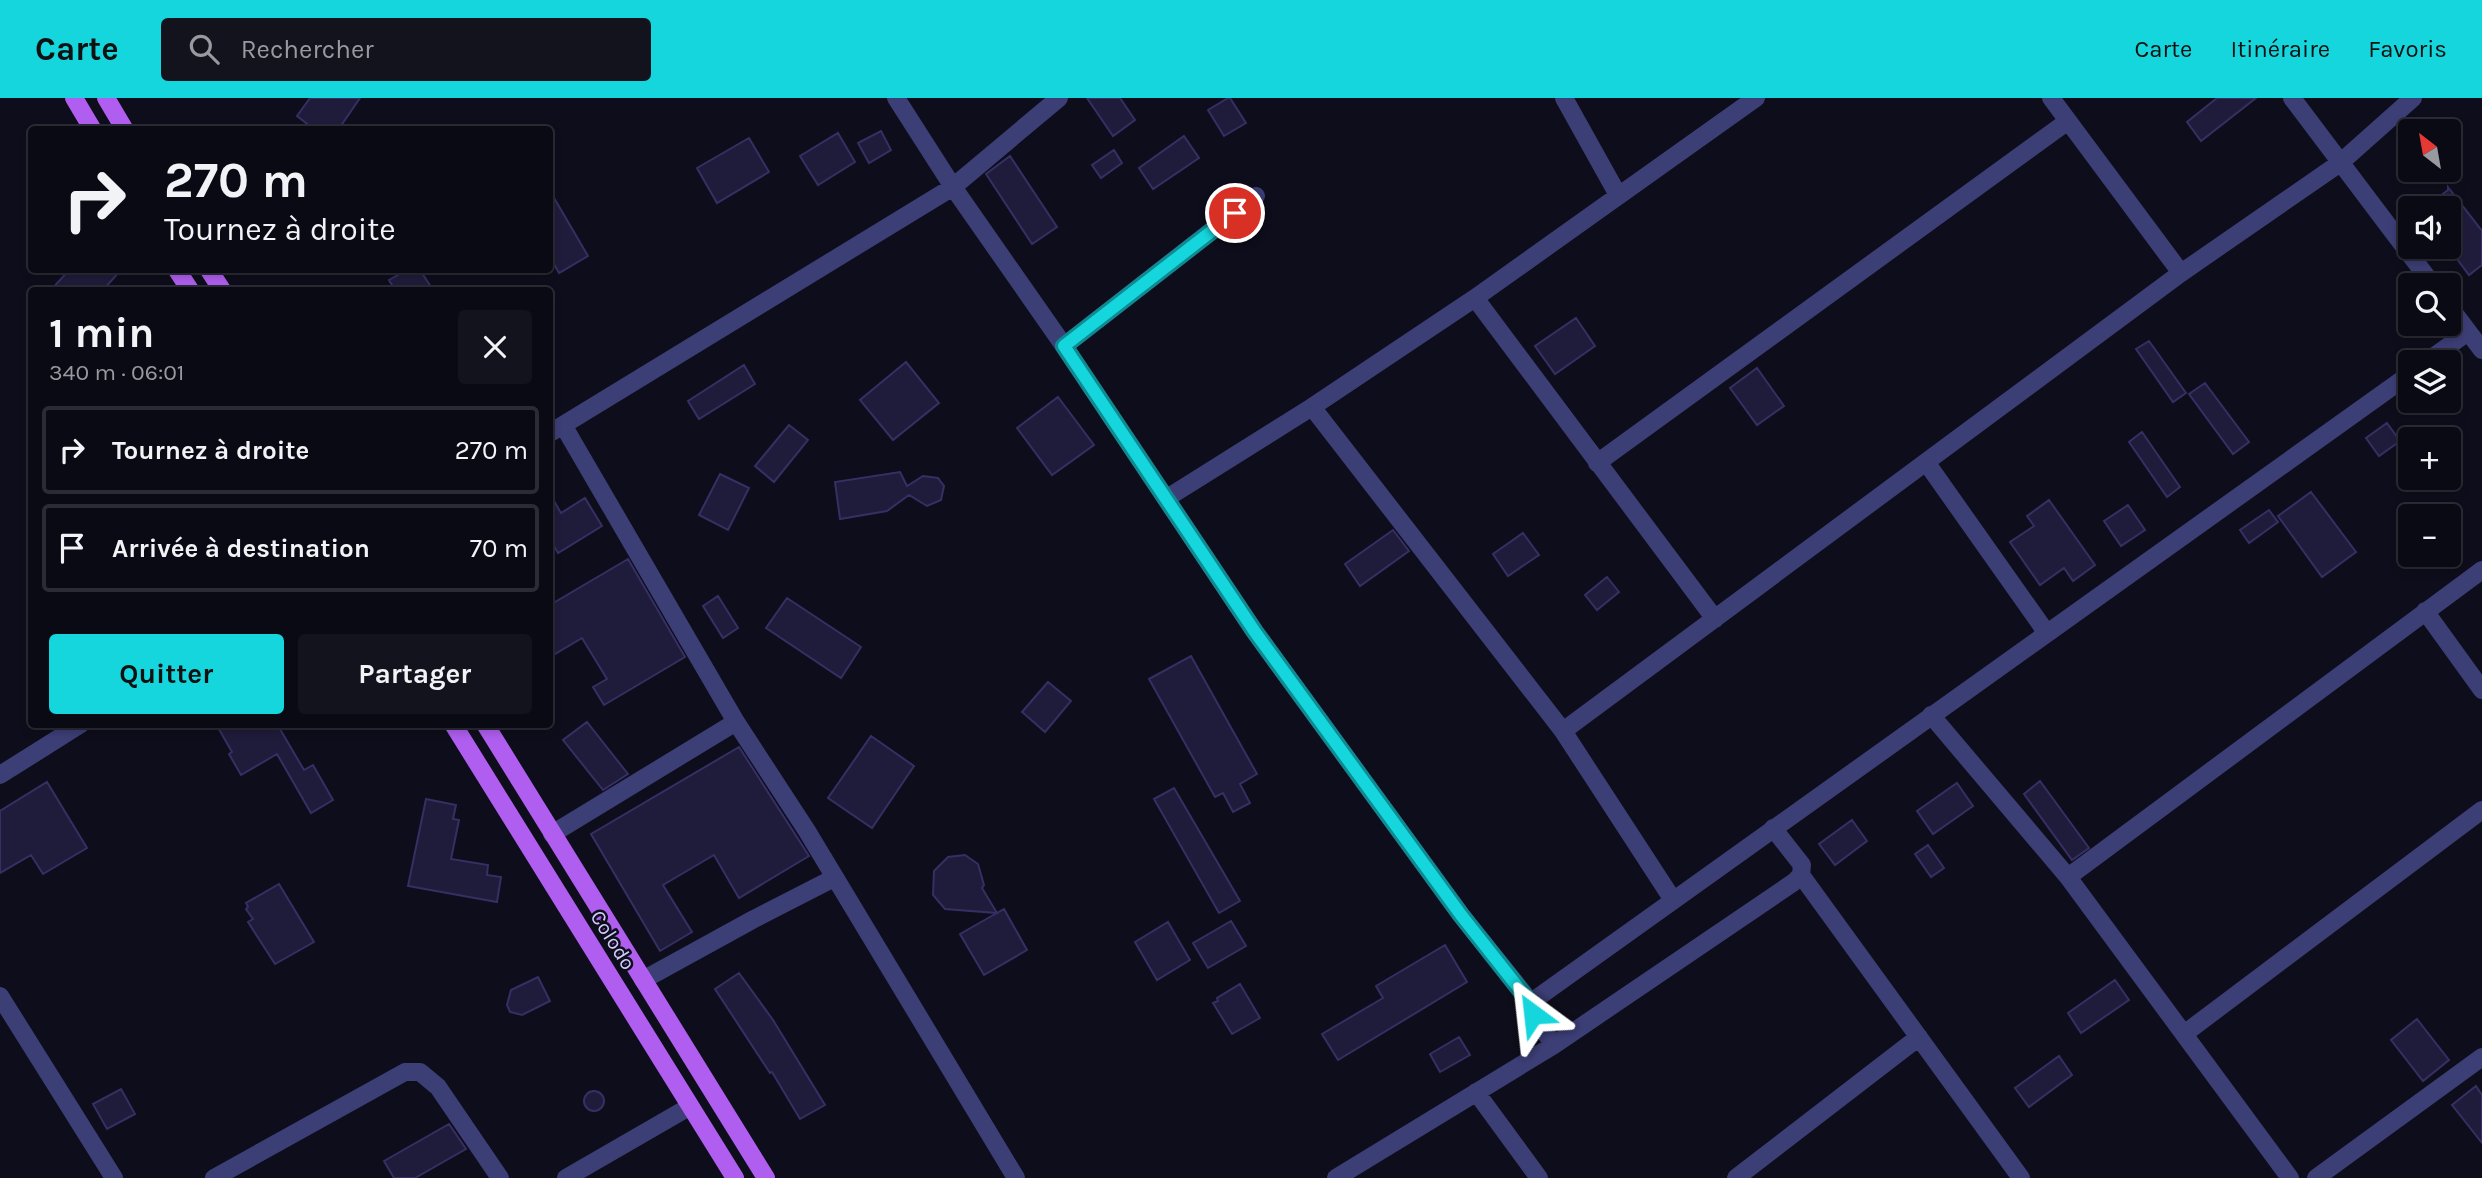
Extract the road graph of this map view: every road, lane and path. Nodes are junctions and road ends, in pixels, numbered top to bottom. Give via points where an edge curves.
1 (74, 98) edge
2 (106, 98) edge
3 (896, 98) edge
4 (1059, 98) edge
5 (1564, 98) edge
6 (1756, 98) edge
7 (2051, 98) edge
8 (2292, 98) edge
9 (2413, 98) edge
10 (2068, 121) junction
11 (91, 126) edge
12 (123, 126) edge
13 (2340, 163) junction
14 (953, 187) junction
15 (1618, 195) junction
16 (1256, 196) dead end
17 (2181, 273) junction
18 (2424, 273) edge
19 (1475, 298) junction
20 (2461, 323) edge
21 (2468, 332) junction
22 (1064, 346) junction
23 (2443, 350) edge
24 (2482, 350) edge
25 (2398, 383) edge
26 (1312, 407) junction
27 (556, 429) edge
28 (1926, 462) junction
29 (1597, 463) junction
30 (1167, 498) junction
31 (2482, 570) edge
32 (2425, 611) junction
33 (1715, 619) junction
34 (2046, 632) junction
35 (2482, 690) edge
36 (1930, 715) junction
37 (736, 722) junction
38 (75, 728) edge
39 (455, 728) edge
40 (487, 728) edge
41 (1563, 732) junction
42 (0, 775) edge
43 (2482, 810) edge
44 (1773, 828) junction
45 (552, 834) junction
46 (1801, 875) junction
47 (2068, 877) junction
48 (834, 878) junction
49 (1672, 900) junction
50 (643, 980) junction
51 (0, 996) edge
52 (1532, 1005) junction
53 (2184, 1034) junction
54 (1919, 1037) junction
55 (1554, 1045) junction
56 (2482, 1056) edge
57 (1476, 1092) junction
58 (689, 1107) junction
59 (114, 1178) edge
60 (214, 1178) edge
61 (500, 1178) edge
62 (566, 1178) edge
63 (735, 1178) edge
64 (765, 1178) edge
65 (1016, 1178) edge
66 (1336, 1178) edge
67 (1539, 1178) edge
68 (1735, 1178) edge
69 (2021, 1178) edge
70 (2290, 1178) edge
71 (2316, 1178) edge

1 - 11 main road
2 - 12 main road
3 - 14 street
4 - 14 street
5 - 15 street
6 - 15 street
7 - 10 street
8 - 13 street
9 - 13 street
10 - 17 street
10 - 29 street
13 - 17 street
13 - 18 street
14 - 22 street
14 - 27 street
15 - 19 street
16 - 22 street
17 - 28 street
19 - 26 street
19 - 29 street
20 - 21 street
21 - 23 street
21 - 24 street
22 - 30 street
25 - 34 street
26 - 30 street
26 - 41 street
27 - 37 street
28 - 33 street
28 - 34 street
29 - 33 street
30 - 52 street via 1255,632
31 - 32 street
32 - 35 street
32 - 47 street
33 - 41 street
34 - 36 street
36 - 44 street
36 - 47 street
37 - 45 street
37 - 48 street
38 - 42 street
39 - 58 main road, Colodo
40 - 45 main road, Colodo
41 - 49 street
43 - 53 street
44 - 46 street via 1802,865
44 - 49 street
45 - 50 main road, Colodo
46 - 54 street
46 - 55 street
47 - 53 street
48 - 50 street
48 - 65 street
49 - 52 street
50 - 64 main road, Colodo
51 - 59 street
52 - 55 street
53 - 70 street
54 - 68 street
54 - 69 street
55 - 57 street
56 - 71 street
57 - 66 street
57 - 67 street
58 - 62 street
58 - 63 main road, Colodo
60 - 61 street via 405,1072 420,1072 438,1087

